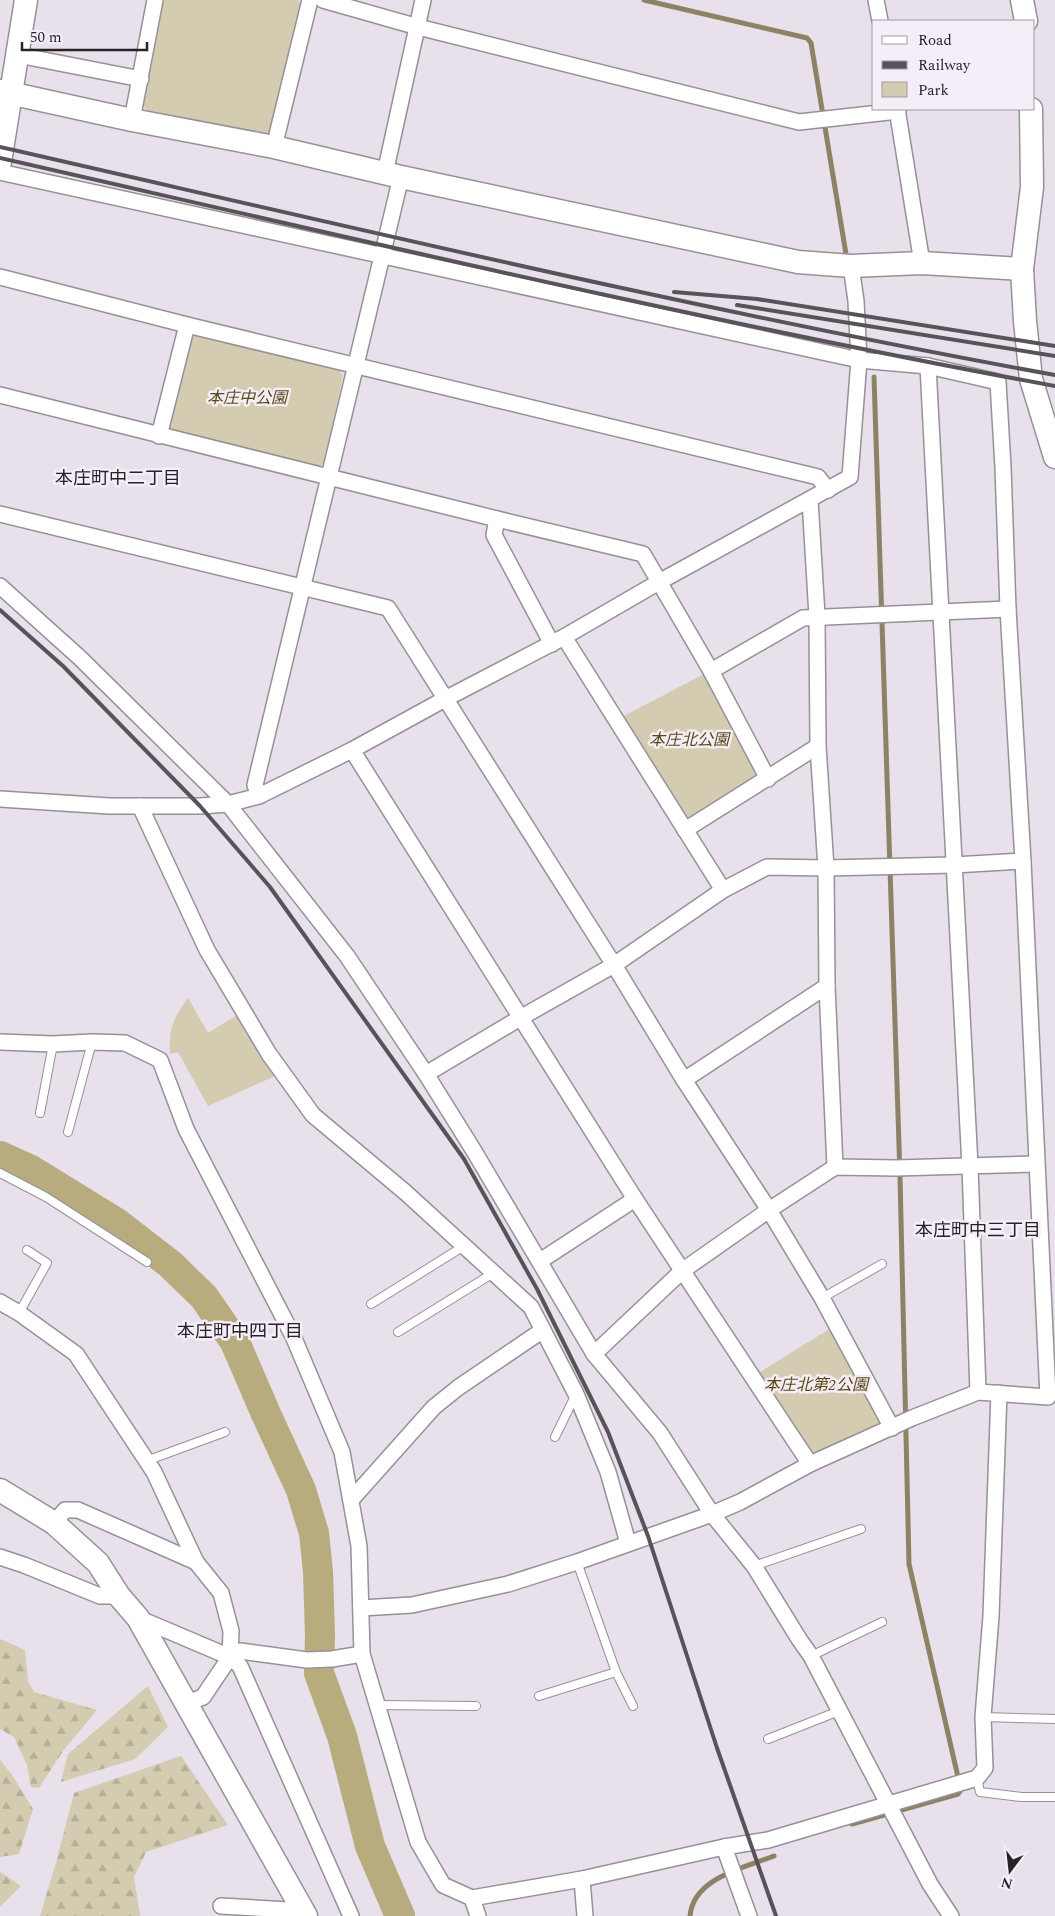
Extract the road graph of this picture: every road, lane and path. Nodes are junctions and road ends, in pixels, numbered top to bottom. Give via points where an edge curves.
1 (26, 0) edge
2 (155, 0) edge
3 (310, 0) edge
4 (323, 0) edge
5 (423, 0) edge
6 (876, 0) edge
7 (1022, 0) edge
8 (880, 20) edge
9 (1026, 20) edge
10 (418, 27) junction
11 (18, 55) junction
12 (141, 79) junction
13 (5, 93) edge
14 (898, 110) edge
15 (1031, 110) edge
16 (132, 120) junction
17 (274, 147) junction
18 (0, 162) edge
19 (0, 172) edge
20 (393, 175) junction
21 (380, 256) junction
22 (922, 263) junction
23 (851, 266) junction
24 (1022, 270) junction
25 (0, 277) edge
26 (187, 325) junction
27 (859, 360) junction
28 (357, 366) junction
29 (928, 366) junction
30 (0, 395) edge
31 (159, 436) junction
32 (1055, 458) edge
33 (330, 477) junction
34 (828, 490) junction
35 (810, 500) junction
36 (0, 514) edge
37 (497, 519) junction
38 (659, 582) junction
39 (0, 586) edge
40 (302, 588) junction
41 (1008, 609) junction
42 (941, 612) junction
43 (816, 616) junction
44 (558, 640) junction
45 (710, 671) junction
46 (445, 699) junction
47 (818, 746) junction
48 (352, 750) junction
49 (768, 779) junction
50 (259, 796) junction
51 (0, 799) edge
52 (228, 804) junction
53 (140, 806) junction
54 (685, 830) junction
55 (1023, 861) junction
56 (954, 865) junction
57 (826, 868) junction
58 (723, 890) junction
59 (614, 965) junction
60 (827, 986) junction
61 (520, 1018) junction
62 (0, 1042) edge
63 (92, 1042) junction
64 (53, 1044) junction
65 (426, 1074) junction
66 (684, 1080) junction
67 (40, 1113) dead end
68 (68, 1132) dead end
69 (1036, 1164) junction
70 (970, 1166) junction
71 (835, 1167) junction
72 (0, 1173) edge
73 (635, 1199) junction
74 (769, 1210) junction
75 (464, 1246) junction
76 (27, 1250) dead end
77 (540, 1261) junction
78 (147, 1262) dead end
79 (882, 1264) dead end
80 (682, 1271) junction
81 (494, 1272) junction
82 (822, 1298) junction
83 (0, 1302) edge
84 (371, 1304) dead end
85 (19, 1313) junction
86 (543, 1330) junction
87 (398, 1332) dead end
88 (594, 1354) junction
89 (978, 1392) junction
90 (999, 1393) junction
91 (576, 1394) junction
92 (1051, 1397) edge
93 (902, 1423) junction
94 (224, 1432) dead end
95 (555, 1437) dead end
96 (146, 1461) junction
97 (810, 1464) junction
98 (0, 1490) edge
99 (351, 1500) junction
100 (712, 1514) junction
101 (54, 1523) junction
102 (862, 1529) dead end
103 (628, 1543) junction
104 (0, 1558) edge
105 (196, 1562) junction
106 (577, 1562) junction
107 (754, 1566) junction
108 (119, 1596) junction
109 (361, 1608) junction
110 (138, 1618) junction
111 (882, 1622) dead end
112 (362, 1654) junction
113 (230, 1656) junction
114 (811, 1656) junction
115 (616, 1672) junction
116 (539, 1696) dead end
117 (185, 1704) junction
118 (378, 1705) junction
119 (476, 1706) dead end
120 (633, 1706) dead end
121 (840, 1711) junction
122 (983, 1718) junction
123 (1055, 1718) edge
124 (768, 1739) dead end
125 (966, 1781) junction
126 (1055, 1797) edge
127 (892, 1811) junction
128 (724, 1847) junction
129 (582, 1879) junction
130 (472, 1898) junction
131 (221, 1906) dead end
132 (296, 1912) edge
133 (351, 1916) edge
134 (478, 1916) edge
135 (584, 1916) edge
136 (749, 1916) edge
137 (951, 1916) edge

1 - 11 street
2 - 12 street
3 - 17 street
4 - 10 street
5 - 10 street
6 - 8 street
7 - 9 street
10 - 14 street via 799,122
10 - 20 street
11 - 12 street
11 - 13 street
12 - 16 street
13 - 16 street
13 - 18 street
14 - 22 street
15 - 24 street via 1032,187
16 - 17 street
17 - 20 street
19 - 21 street
20 - 21 street
20 - 23 street via 798,262
21 - 27 street
21 - 28 street
22 - 23 street
22 - 24 street
23 - 27 street
24 - 32 street via 1032,379
25 - 26 street
26 - 28 street
26 - 31 street
27 - 29 street
27 - 34 street via 850,477
28 - 33 street
28 - 34 street via 818,478
29 - 41 street via 998,382
29 - 42 street
30 - 31 street
31 - 33 street
33 - 37 street
33 - 40 street
34 - 35 street
35 - 38 street
35 - 43 street
36 - 40 street
37 - 38 street via 643,554
37 - 44 street via 494,535
38 - 44 street
38 - 45 street
39 - 52 street via 80,658
40 - 46 street via 388,608
40 - 50 street via 255,785
41 - 42 street
41 - 55 street
42 - 43 street
42 - 56 street
43 - 45 street via 803,618
43 - 47 street
44 - 46 street
44 - 54 street
45 - 49 street
46 - 48 street
46 - 59 street
47 - 49 street
47 - 57 street
48 - 50 street
48 - 61 street
49 - 54 street
50 - 52 street
51 - 53 street
52 - 53 street
52 - 65 street via 346,956
53 - 75 street via 212,958 269,1054 313,1115
54 - 58 street
55 - 56 street
55 - 69 street
56 - 57 street
56 - 70 street
57 - 58 street via 767,867
57 - 60 street
58 - 59 street
59 - 61 street
59 - 66 street
60 - 66 street
60 - 71 street
61 - 65 street
61 - 73 street
62 - 64 street
63 - 64 street
63 - 68 lane
63 - 99 street via 125,1043 160,1060 186,1129 293,1336 324,1406 342,1452
64 - 67 lane
65 - 77 street
66 - 74 street
69 - 70 street
69 - 92 street
70 - 71 street
70 - 89 street
71 - 74 street
72 - 78 lane via 46,1197
73 - 77 street
73 - 80 street
74 - 80 street
74 - 82 street
75 - 81 street
75 - 84 lane
76 - 85 lane via 47,1264
77 - 88 street
79 - 82 lane
80 - 88 street
80 - 97 street
81 - 86 street via 531,1307
81 - 87 lane
82 - 93 street
83 - 85 street
85 - 96 street via 76,1354
86 - 91 street
86 - 99 street via 434,1407
88 - 100 street via 660,1433
89 - 90 street
89 - 93 street
90 - 92 street
90 - 122 street via 991,1616
91 - 95 lane
91 - 103 street via 608,1472
93 - 97 street
94 - 96 lane
96 - 105 street
97 - 100 street
98 - 101 street
99 - 109 street via 359,1546
100 - 103 street
100 - 107 street
101 - 105 street via 65,1510 78,1510
101 - 108 street via 98,1564
102 - 107 lane
103 - 106 street
104 - 108 street via 100,1596
105 - 113 street via 222,1593 231,1631
106 - 109 street via 508,1584 412,1605
106 - 115 lane
107 - 114 street
108 - 110 street
109 - 112 street
110 - 113 street
110 - 117 street
111 - 114 lane
112 - 113 street via 307,1660 240,1651
112 - 118 street
113 - 117 street via 202,1697
113 - 133 street via 240,1666
114 - 121 street
115 - 116 lane
115 - 120 lane
117 - 132 street
118 - 119 lane
118 - 130 street via 418,1842 443,1885
121 - 124 lane
121 - 127 street
122 - 123 lane
122 - 125 street via 986,1768
125 - 126 lane via 980,1792
125 - 127 street
127 - 128 street
127 - 137 street via 930,1884
128 - 129 street
128 - 136 street
129 - 130 street
129 - 135 street
130 - 134 street
131 - 132 street

